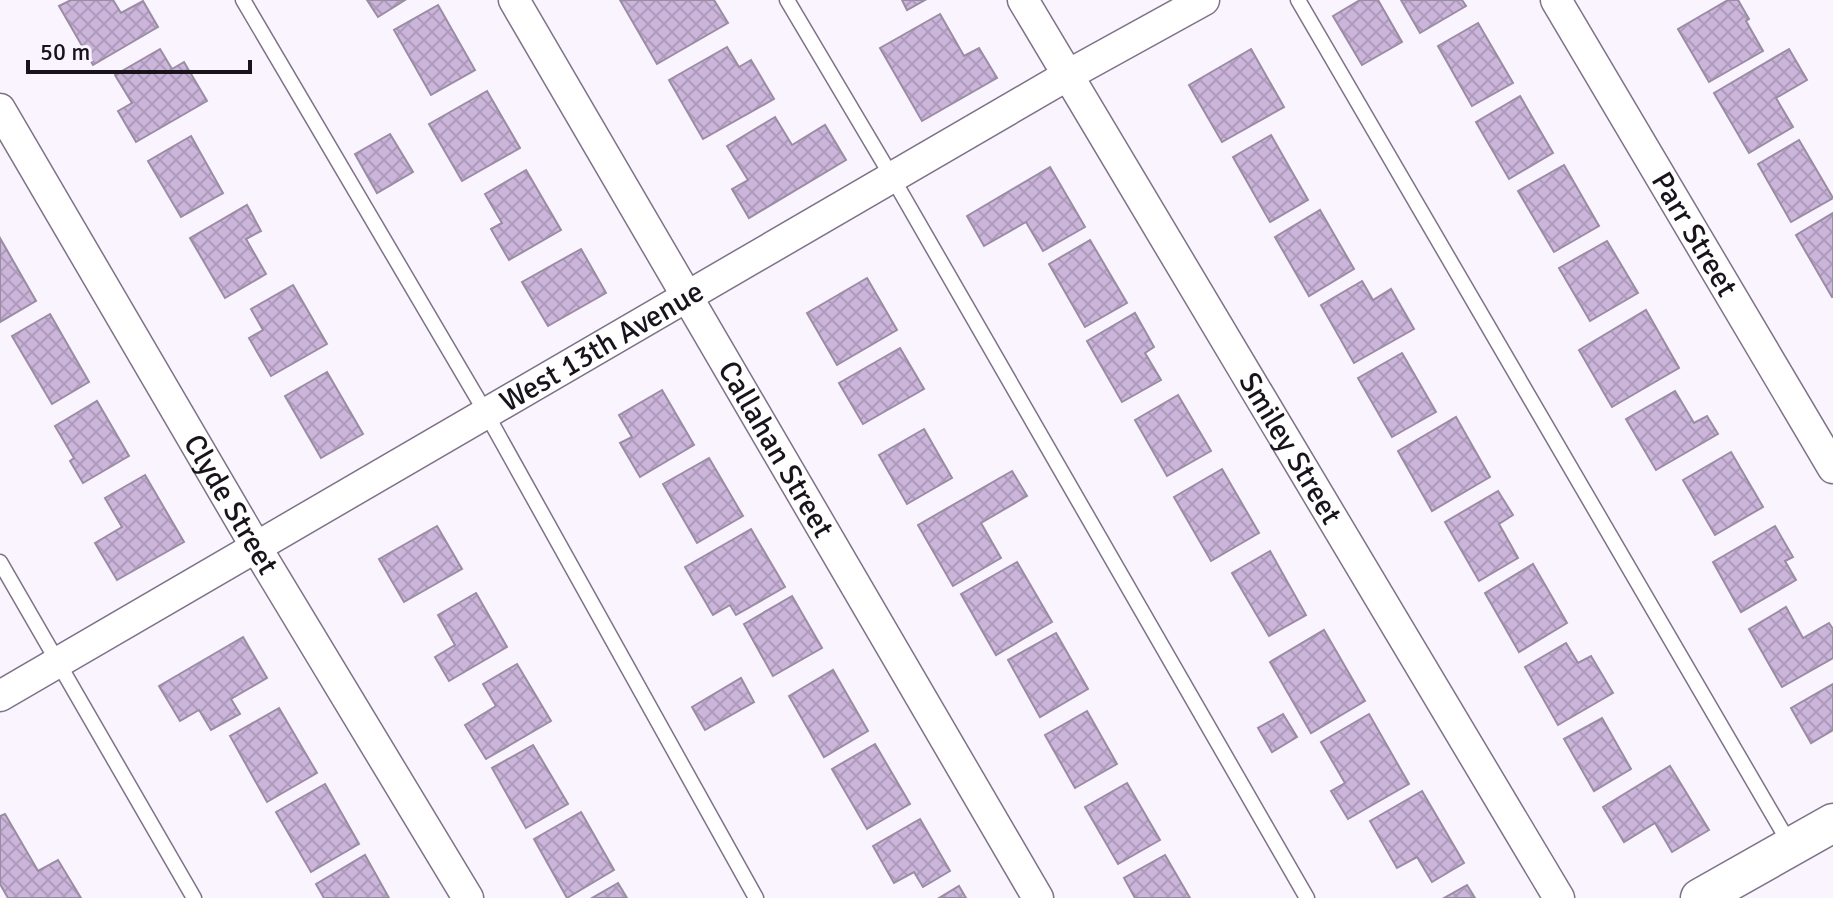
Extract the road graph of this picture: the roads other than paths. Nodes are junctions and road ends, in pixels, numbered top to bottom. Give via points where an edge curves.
1 (243, 0) edge
2 (514, 0) edge
3 (787, 0) edge
4 (1023, 0) edge
5 (1204, 0) edge
6 (1298, 0) edge
7 (1556, 0) edge
8 (1068, 75) junction
9 (0, 109) edge
10 (892, 177) junction
11 (687, 297) junction
12 (486, 413) junction
13 (1833, 468) edge
14 (256, 547) junction
15 (0, 562) edge
16 (58, 662) junction
17 (0, 696) edge
18 (1833, 823) edge
19 (1791, 846) junction
20 (194, 898) edge
21 (468, 898) edge
22 (756, 898) edge
23 (1038, 898) edge
24 (1307, 898) edge
25 (1559, 898) edge
26 (1700, 898) edge

1 - 12 lane
2 - 11 street, Callahan Street
3 - 10 lane
4 - 8 street, Smiley Street
5 - 8 street, West 13th Avenue
6 - 19 lane
7 - 13 street, Parr Street
8 - 10 street, West 13th Avenue
8 - 25 street, Smiley Street
9 - 14 street, Clyde Street
10 - 11 street, West 13th Avenue
10 - 24 lane
11 - 12 street, West 13th Avenue
11 - 23 street, Callahan Street
12 - 14 street, West 13th Avenue
12 - 22 lane
14 - 16 street, West 13th Avenue
14 - 21 street, Clyde Street
15 - 16 lane
16 - 17 street, West 13th Avenue
16 - 20 lane
18 - 19 street
19 - 26 street

